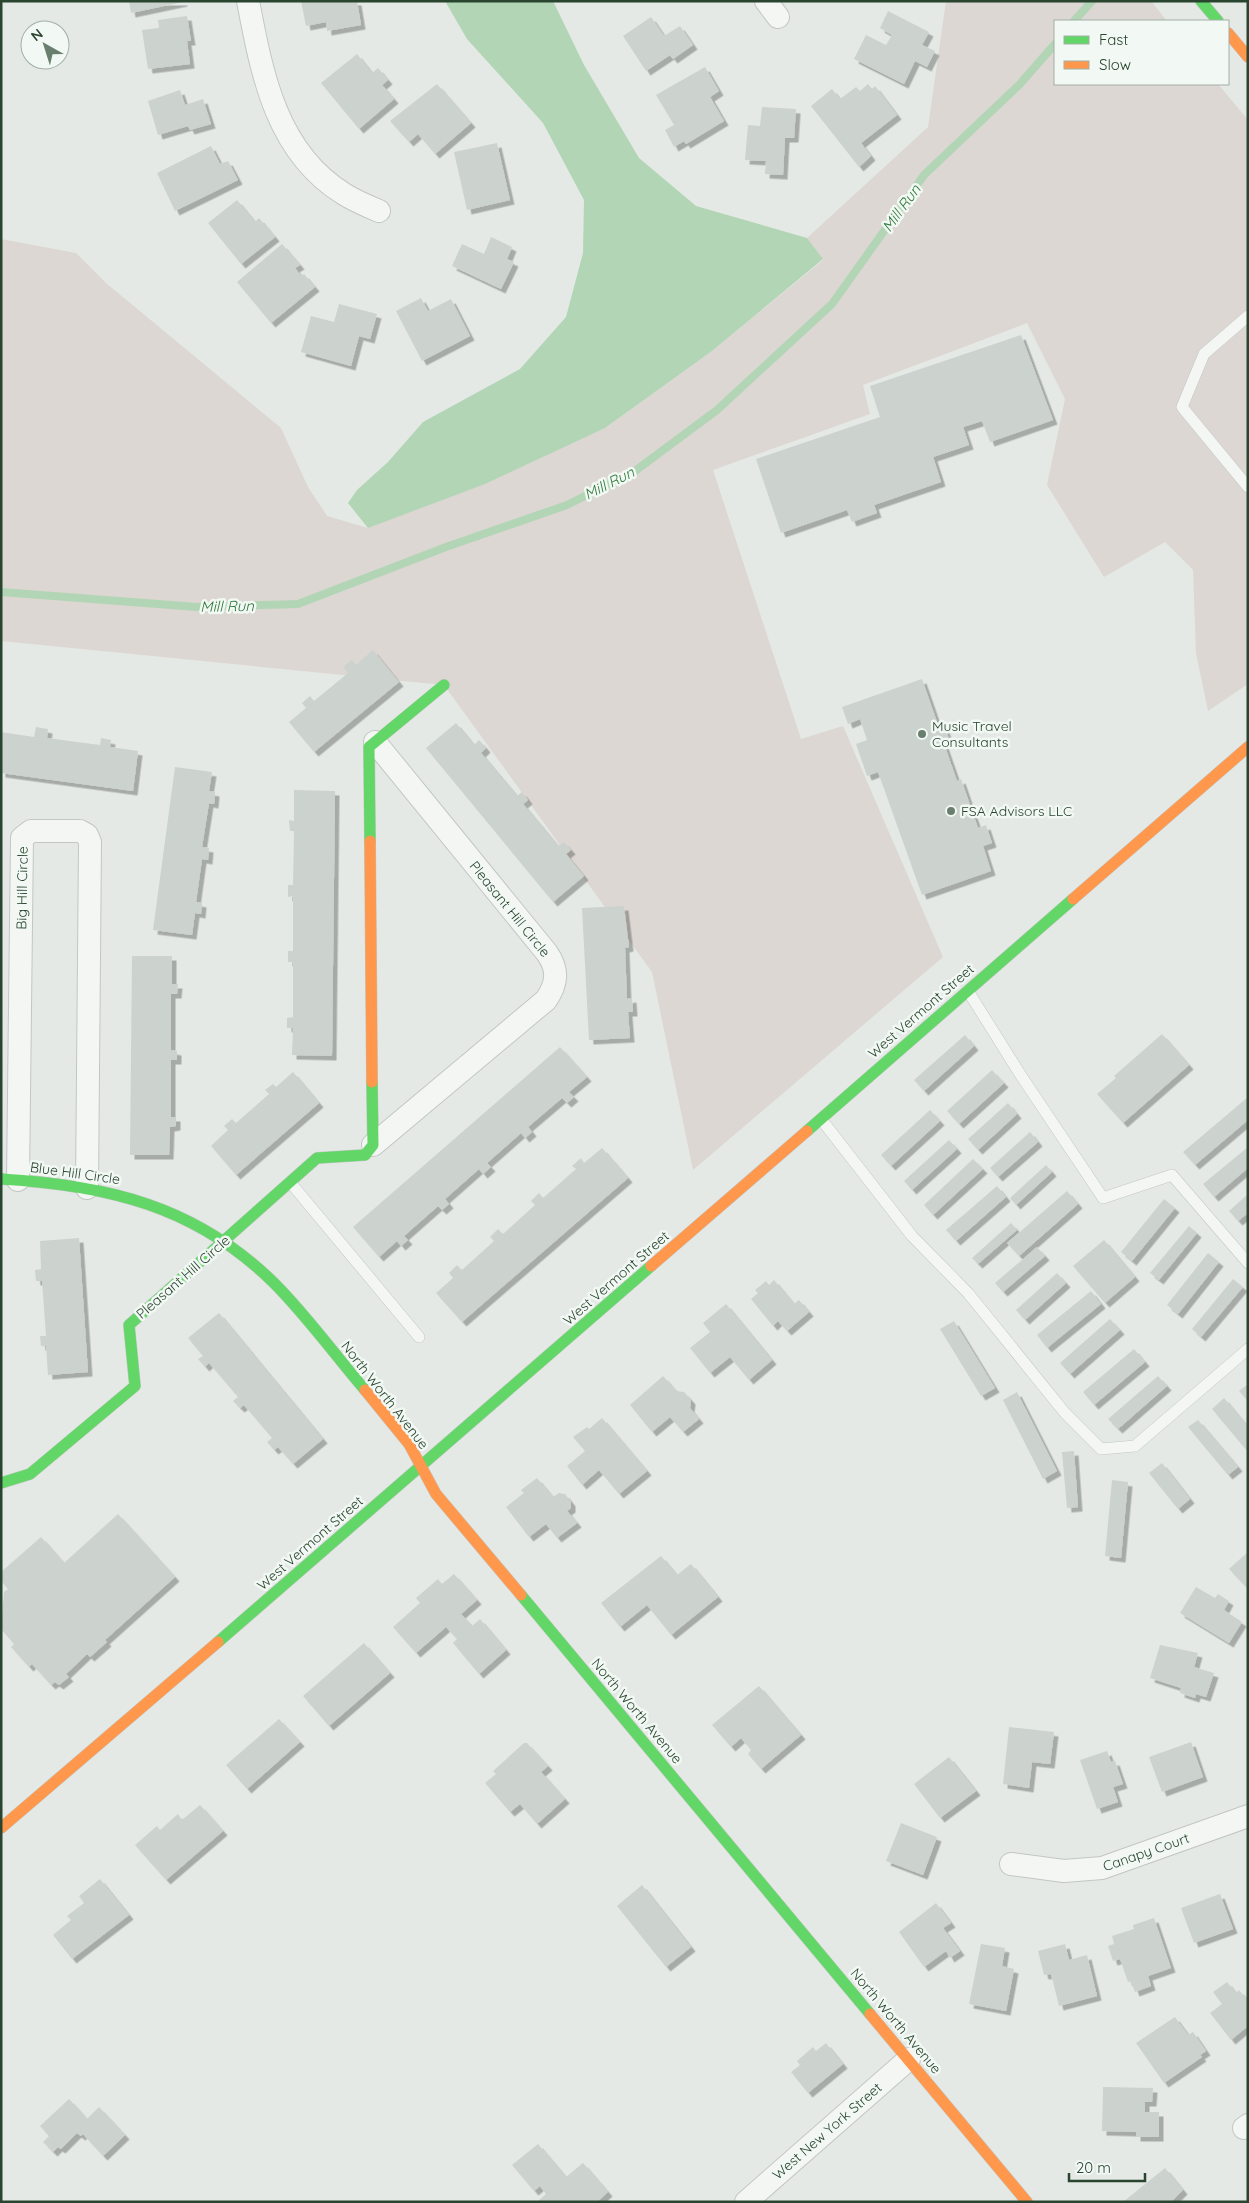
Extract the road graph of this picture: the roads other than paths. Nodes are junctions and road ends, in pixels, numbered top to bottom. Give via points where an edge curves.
1 (248, 1) edge
2 (1201, 1) edge
3 (1217, 20) edge
4 (1229, 34) edge
5 (1248, 57) edge
6 (379, 211) dead end
7 (1248, 316) edge
8 (1248, 487) edge
9 (444, 685) dead end
10 (375, 742) junction
11 (1248, 747) edge
12 (968, 991) junction
13 (821, 1119) junction
14 (373, 1145) junction
15 (10, 1180) edge
16 (290, 1182) junction
17 (87, 1188) junction
18 (224, 1242) junction
19 (1248, 1263) edge
20 (419, 1337) dead end
21 (1248, 1349) edge
22 (421, 1467) junction
23 (1, 1483) edge
24 (1248, 1816) edge
25 (1, 1828) edge
26 (1011, 1864) dead end
27 (909, 2059) junction
28 (746, 2202) edge
29 (1026, 2202) edge

1 - 6 street via 264,81 289,139 308,165 329,183 348,197
2 - 3 street
4 - 5 street
7 - 8 lane via 1204,354 1182,407
9 - 10 street
10 - 14 street via 369,747
10 - 14 street, Pleasant Hill Circle via 547,953 555,969 556,980 546,1000
11 - 12 street, West Vermont Street
12 - 13 street, West Vermont Street
12 - 19 lane via 1103,1198 1172,1175
13 - 21 lane via 912,1236 968,1294 1065,1413 1101,1449 1135,1446
13 - 22 street, West Vermont Street
14 - 16 street, Pleasant Hill Circle via 365,1154 317,1158
15 - 17 street, Blue Hill Circle
15 - 17 street, Big Hill Circle via 22,838 31,831 80,831 90,842
16 - 18 street, Pleasant Hill Circle
16 - 20 lane
17 - 18 street, Blue Hill Circle via 122,1194 166,1208
18 - 22 street, North Worth Avenue via 265,1275 293,1304 409,1445
18 - 23 street, Pleasant Hill Circle via 129,1325 135,1386 30,1474
22 - 25 street, West Vermont Street
22 - 27 street, North Worth Avenue via 443,1502
24 - 26 street, Canapy Court via 1102,1868 1064,1871
27 - 28 street, West New York Street
27 - 29 street, North Worth Avenue

